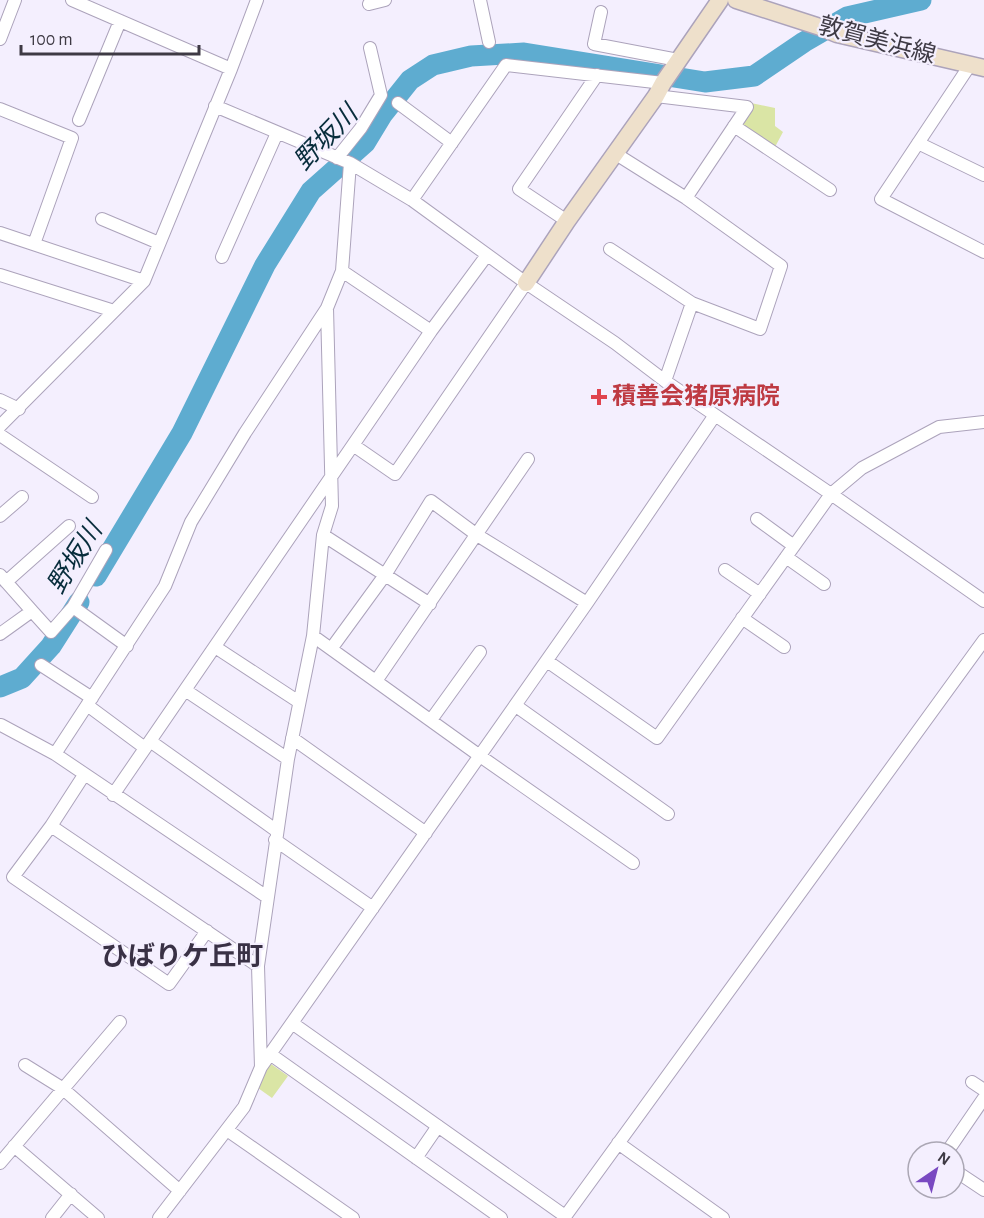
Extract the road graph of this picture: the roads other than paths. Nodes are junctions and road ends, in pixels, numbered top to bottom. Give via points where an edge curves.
1 (15, 0) edge
2 (72, 0) edge
3 (257, 0) edge
4 (385, 0) edge
5 (480, 0) edge
6 (720, 0) edge
7 (736, 0) edge
8 (369, 4) dead end
9 (601, 12) dead end
10 (120, 21) junction
11 (0, 39) edge
12 (489, 42) dead end
13 (370, 48) dead end
14 (678, 60) junction
15 (977, 67) edge
16 (231, 69) junction
17 (597, 75) junction
18 (660, 90) junction
19 (398, 103) dead end
20 (215, 106) junction
21 (0, 109) edge
22 (80, 120) dead end
23 (734, 126) junction
24 (277, 133) junction
25 (452, 143) junction
26 (918, 143) junction
27 (616, 154) junction
28 (337, 158) junction
29 (350, 163) junction
30 (984, 175) edge
31 (830, 190) dead end
32 (686, 198) junction
33 (412, 200) junction
34 (102, 219) dead end
35 (567, 221) junction
36 (0, 232) edge
37 (159, 243) junction
38 (34, 244) junction
39 (610, 249) dead end
40 (984, 252) edge
41 (487, 255) junction
42 (222, 257) dead end
43 (342, 271) junction
44 (0, 274) edge
45 (144, 281) junction
46 (526, 283) junction
47 (692, 303) junction
48 (327, 308) junction
49 (114, 311) junction
50 (431, 331) junction
51 (665, 381) junction
52 (0, 400) edge
53 (19, 409) junction
54 (715, 415) junction
55 (984, 422) edge
56 (0, 426) edge
57 (0, 435) edge
58 (352, 445) junction
59 (528, 459) dead end
60 (332, 478) junction
61 (831, 494) junction
62 (22, 497) dead end
63 (92, 497) dead end
64 (0, 516) edge
65 (757, 519) dead end
66 (69, 526) dead end
67 (477, 535) junction
68 (323, 536) junction
69 (794, 546) junction
70 (106, 550) dead end
71 (786, 557) junction
72 (724, 570) dead end
73 (385, 575) junction
74 (3, 579) edge
75 (824, 584) dead end
76 (760, 594) junction
77 (984, 601) edge
78 (587, 603) junction
79 (430, 604) junction
80 (73, 607) junction
81 (32, 611) junction
82 (742, 618) junction
83 (0, 634) edge
84 (313, 636) junction
85 (984, 639) edge
86 (127, 646) junction
87 (215, 647) junction
88 (784, 647) dead end
89 (331, 649) junction
90 (480, 652) dead end
91 (547, 661) junction
92 (41, 664) dead end
93 (376, 681) junction
94 (185, 690) junction
95 (90, 702) junction
96 (299, 702) junction
97 (516, 706) junction
98 (431, 720) junction
99 (1, 725) edge
100 (292, 738) junction
101 (148, 744) junction
102 (55, 754) junction
103 (480, 756) junction
104 (288, 759) junction
105 (84, 775) junction
106 (113, 795) junction
107 (668, 814) dead end
108 (51, 826) junction
109 (426, 833) junction
110 (276, 836) junction
111 (633, 862) dead end
112 (267, 897) junction
113 (373, 908) junction
114 (207, 931) junction
115 (258, 966) junction
116 (120, 1022) dead end
117 (292, 1023) junction
118 (270, 1054) junction
119 (25, 1065) dead end
120 (261, 1067) junction
121 (972, 1082) dead end
122 (62, 1088) junction
123 (984, 1090) edge
124 (984, 1098) edge
125 (438, 1126) junction
126 (227, 1130) junction
127 (955, 1140) edge
128 (618, 1143) junction
129 (14, 1146) junction
130 (416, 1158) junction
131 (0, 1163) edge
132 (966, 1178) edge
133 (984, 1190) edge
134 (180, 1191) junction
135 (70, 1194) junction
136 (565, 1217) edge
137 (52, 1218) edge
138 (98, 1218) edge
139 (159, 1218) edge
140 (353, 1218) edge
141 (501, 1218) edge
142 (723, 1218) edge

1 - 11 street
2 - 10 street
3 - 16 street
4 - 8 street
5 - 12 street
6 - 14 street
7 - 15 street, 敦賀美浜線 via 837,34
9 - 14 street via 594,44
10 - 16 street
10 - 22 street
13 - 28 street via 381,95
14 - 18 street
15 - 26 street
16 - 20 street
17 - 18 street
17 - 25 street via 506,65
17 - 35 street via 519,189
18 - 23 street via 747,107
18 - 27 street
19 - 25 street
20 - 24 street
20 - 37 street
21 - 38 street via 72,138
23 - 31 street
23 - 32 street
24 - 28 street
24 - 42 street
25 - 33 street
26 - 30 street
26 - 40 street via 881,199
27 - 32 street
27 - 35 street
28 - 29 street
29 - 33 street
29 - 43 street
32 - 47 street via 781,266 760,329
33 - 41 street
34 - 37 street
35 - 46 street
36 - 38 street
37 - 45 street
38 - 45 street
39 - 47 street
41 - 46 street
41 - 50 street
43 - 48 street
43 - 50 street
44 - 49 street
45 - 49 street
46 - 51 street
46 - 58 street via 394,474
47 - 51 street
48 - 60 street
48 - 86 street via 191,522 165,586
49 - 53 street
50 - 58 street
51 - 54 street
52 - 53 street
53 - 56 street
54 - 61 street
54 - 78 street
55 - 61 street via 939,427 862,468
57 - 63 street
58 - 60 street
59 - 67 street
60 - 68 street via 332,506
60 - 87 street
61 - 69 street
61 - 77 street
62 - 64 street
65 - 69 street
66 - 74 street
67 - 73 street via 431,501
67 - 78 street
67 - 79 street
68 - 73 street
68 - 84 street
69 - 71 street
70 - 80 street
71 - 75 street
71 - 76 street
72 - 76 street
73 - 79 street
73 - 89 street
74 - 81 street
76 - 82 street
78 - 91 street
79 - 93 street
80 - 81 street via 51,632
80 - 86 street
81 - 83 street
82 - 88 street
82 - 91 street via 657,738
84 - 89 street
84 - 96 street
85 - 128 street
86 - 95 street
87 - 94 street
87 - 96 street
89 - 93 street
90 - 98 street
91 - 97 street
92 - 95 street
93 - 98 street
94 - 101 street
94 - 104 street
95 - 101 street
95 - 102 street
96 - 100 street
97 - 103 street
97 - 107 street
98 - 103 street
99 - 102 street
100 - 104 street
100 - 109 street
101 - 106 street
101 - 110 street
102 - 105 street
103 - 109 street
103 - 111 street
104 - 110 street
105 - 106 street
105 - 108 street
106 - 112 street
108 - 114 street
108 - 114 street via 13,877 169,984
109 - 113 street
110 - 112 street
110 - 113 street
112 - 115 street
113 - 117 street
114 - 115 street
115 - 120 street
116 - 122 street
117 - 118 street
117 - 125 street
118 - 120 street
118 - 130 street
119 - 122 street
120 - 126 street via 244,1107
121 - 123 street
122 - 129 street
122 - 134 street
124 - 127 street
125 - 130 street
125 - 136 street
126 - 134 street
126 - 140 street
128 - 136 street
128 - 142 street
129 - 131 street
129 - 135 street
130 - 141 street
132 - 133 street
134 - 139 street
135 - 137 street
135 - 138 street

